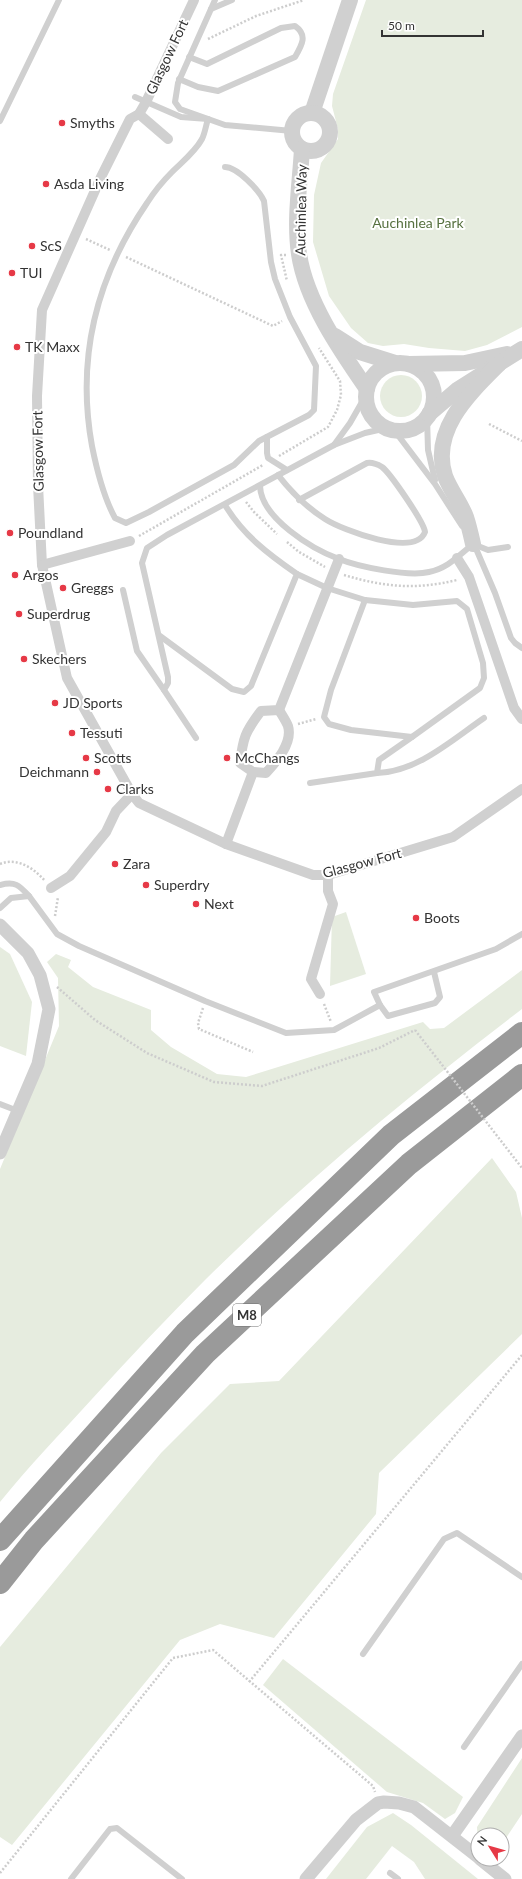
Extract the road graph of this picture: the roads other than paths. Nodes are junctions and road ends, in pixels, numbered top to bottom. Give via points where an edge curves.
1 (58, 0) edge
2 (194, 0) edge
3 (215, 0) edge
4 (232, 0) edge
5 (350, 0) edge
6 (211, 9) junction
7 (189, 56) junction
8 (179, 79) junction
9 (134, 97) dead end
10 (146, 102) junction
11 (312, 113) junction
12 (139, 114) junction
13 (208, 119) junction
14 (0, 121) edge
15 (292, 131) junction
16 (168, 139) dead end
17 (302, 149) junction
18 (225, 167) dead end
19 (332, 334) junction
20 (520, 350) edge
21 (402, 363) junction
22 (499, 364) junction
23 (366, 392) junction
24 (428, 416) junction
25 (391, 429) junction
26 (267, 437) junction
27 (334, 445) junction
28 (287, 470) junction
29 (278, 475) junction
30 (436, 484) junction
31 (260, 486) junction
32 (299, 500) junction
33 (225, 505) junction
34 (130, 541) dead end
35 (473, 544) junction
36 (508, 547) dead end
37 (457, 558) junction
38 (339, 559) junction
39 (42, 565) junction
40 (296, 574) junction
41 (327, 588) junction
42 (123, 590) dead end
43 (365, 600) junction
44 (160, 636) junction
45 (522, 648) edge
46 (164, 690) junction
47 (279, 710) junction
48 (484, 718) dead end
49 (522, 719) edge
50 (412, 737) junction
51 (196, 738) dead end
52 (253, 772) junction
53 (377, 773) junction
54 (310, 783) dead end
55 (522, 789) edge
56 (132, 794) junction
57 (226, 844) junction
58 (328, 875) junction
59 (0, 885) edge
60 (51, 888) dead end
61 (29, 896) junction
62 (0, 908) edge
63 (0, 925) edge
64 (522, 934) edge
65 (434, 972) junction
66 (320, 994) road end
67 (380, 1005) junction
68 (522, 1033) edge
69 (522, 1075) edge
70 (0, 1104) edge
71 (18, 1111) junction
72 (0, 1153) edge
73 (0, 1540) edge
74 (522, 1577) edge
75 (0, 1583) edge
76 (363, 1654) dead end
77 (522, 1664) edge
78 (522, 1736) edge
79 (464, 1747) dead end
80 (452, 1836) junction
81 (470, 1851) edge
82 (490, 1867) edge
83 (390, 1872) dead end
84 (71, 1879) edge
85 (182, 1879) edge
86 (306, 1879) edge
87 (398, 1879) edge
88 (505, 1879) edge

1 - 14 lane
2 - 10 street, Glasgow Fort
3 - 6 lane
4 - 6 lane
5 - 11 street
6 - 7 lane
7 - 8 lane
7 - 8 lane via 208,64 281,28 295,26 301,30 303,38 295,57 218,91 198,87
8 - 13 lane via 175,98 180,109
9 - 10 lane
10 - 12 street, Glasgow Fort
10 - 13 lane via 181,117
11 - 15 street via 298,118
11 - 17 street via 324,119 330,131 329,137 322,148 309,151
12 - 16 street
12 - 39 street, Glasgow Fort via 130,119 101,177 42,310 37,396
13 - 15 lane via 225,125
13 - 26 lane via 197,147 148,201 125,237 99,299 87,368 86,395 95,464 115,518 126,523 234,465
15 - 17 street via 294,142
17 - 19 street, Auchinlea Way via 298,214 302,272 309,294
18 - 26 lane via 237,171 263,197 272,269 290,317 316,366 315,406 309,415
19 - 21 street, Auchinlea Way via 360,352
19 - 23 street, Auchinlea Way
20 - 21 street, Auchinlea Way via 465,363
20 - 22 street, Auchinlea Way
21 - 23 street via 385,366 375,374
21 - 24 street via 417,367 426,374 432,385 433,405
22 - 24 street, Auchinlea Way via 457,390
22 - 35 street via 459,406 450,424 443,448 442,463 446,478 466,516
23 - 25 street via 368,409 373,417
23 - 27 lane via 350,423
24 - 25 street via 413,428 404,431
24 - 30 lane via 428,450
25 - 27 lane via 365,433
25 - 30 lane
26 - 28 lane via 268,458
27 - 28 lane
28 - 29 lane
29 - 31 lane
29 - 32 lane
30 - 35 lane
31 - 33 lane
31 - 38 lane via 260,495 264,503 286,527 310,544
32 - 32 lane via 327,520 348,531 366,536 413,543 425,532 422,523 386,472 375,464 367,463
33 - 40 lane via 249,537
33 - 44 lane via 147,548 142,563
34 - 39 street
35 - 36 lane via 488,550
35 - 37 lane
35 - 45 lane via 495,592 510,638
37 - 38 lane via 445,567 428,573 382,569
37 - 49 street via 469,577 514,708
38 - 41 street
39 - 56 street, Glasgow Fort via 67,678
40 - 41 lane
40 - 44 lane via 247,691 232,689
41 - 43 lane
41 - 47 street
42 - 46 lane via 137,651
43 - 50 lane via 331,690 324,717 329,724 351,730
43 - 50 lane via 413,605 457,601 463,604 470,616 483,663 484,678 480,688
44 - 46 lane via 168,677
46 - 51 lane
47 - 52 street via 288,727 285,747 266,773
47 - 52 street via 261,711 248,729 242,744 240,763
48 - 53 lane via 425,759
50 - 53 lane via 379,760
52 - 57 street
53 - 54 lane
55 - 58 street, Glasgow Fort via 453,837
56 - 57 street, Glasgow Fort via 139,803
56 - 60 street via 116,811 106,832 70,876
57 - 58 street, Glasgow Fort via 313,875
58 - 66 street via 328,892 333,904 311,978
59 - 61 lane via 10,882 20,886
61 - 62 lane via 11,898
61 - 67 lane via 57,934 105,958 286,1033 334,1030
63 - 71 street via 28,953 40,975 49,1009 38,1064
64 - 65 lane via 496,949
65 - 67 lane via 374,992
65 - 67 lane via 440,998 435,1003 388,1016
68 - 73 highway, M8 via 391,1135 185,1333
69 - 75 highway, M8 via 409,1164 205,1354 34,1540
70 - 71 lane
71 - 72 street
74 - 76 lane via 457,1533 444,1539
77 - 79 lane
78 - 80 street
80 - 81 street
80 - 86 street via 414,1807 391,1802 378,1803 348,1828
82 - 88 street
83 - 87 lane
84 - 85 lane via 110,1829 117,1828

